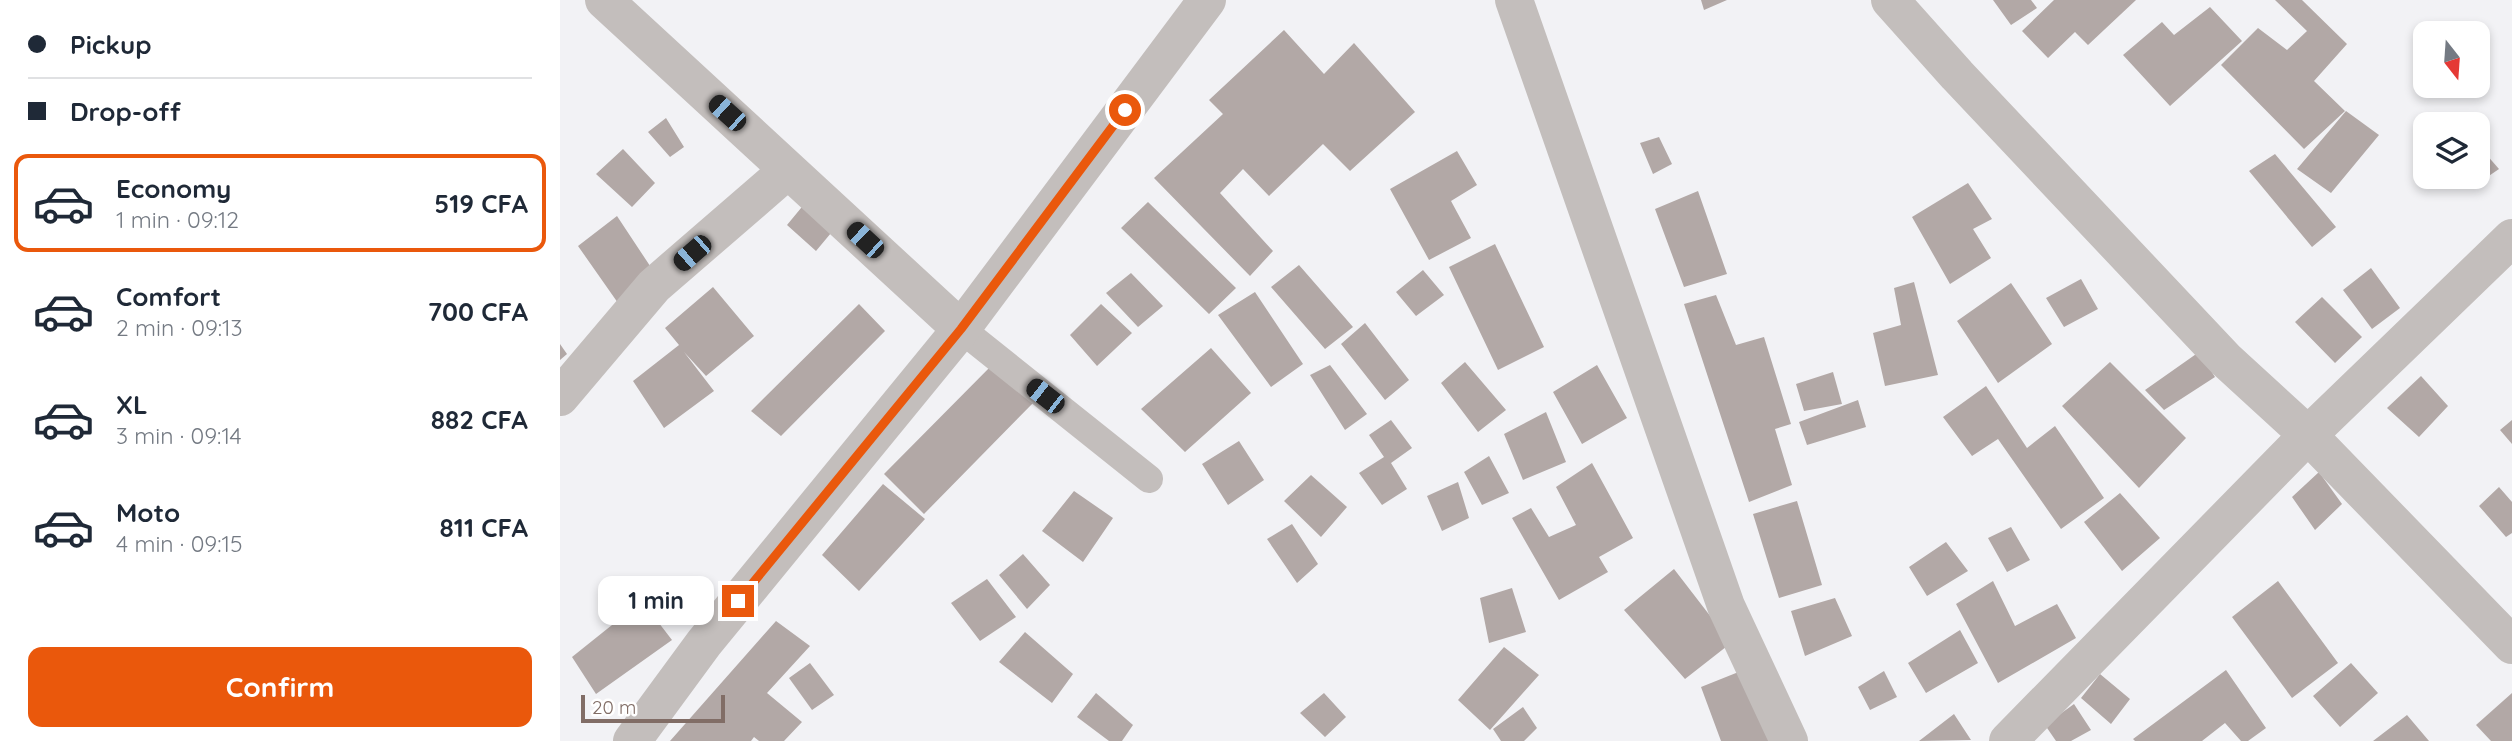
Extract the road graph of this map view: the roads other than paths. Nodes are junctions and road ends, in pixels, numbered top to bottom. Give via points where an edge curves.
1 (604, 0) edge
2 (1207, 0) edge
3 (1514, 0) edge
4 (1890, 0) edge
5 (788, 170) junction
6 (2512, 238) edge
7 (961, 329) junction
8 (560, 397) edge
9 (2308, 435) junction
10 (1149, 479) dead end
11 (2512, 645) edge
12 (632, 741) edge
13 (1788, 741) edge
14 (2008, 741) edge

1 - 5 street
2 - 7 street
3 - 13 street via 1726,607
4 - 9 street via 2225,360
5 - 7 street
5 - 8 street via 654,286
6 - 9 street
7 - 10 lane
7 - 12 street via 704,643
9 - 11 street
9 - 14 street

